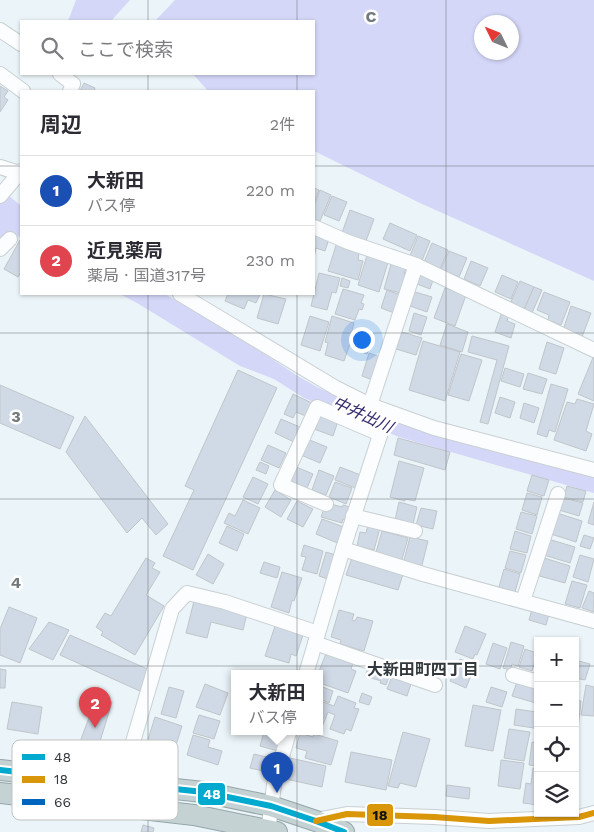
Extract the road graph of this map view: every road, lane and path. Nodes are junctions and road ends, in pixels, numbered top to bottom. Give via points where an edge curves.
1 (0, 30) edge
2 (20, 43) edge
3 (0, 74) edge
4 (61, 75) edge
5 (22, 90) edge
6 (70, 90) edge
7 (0, 167) edge
8 (19, 178) edge
9 (0, 196) edge
10 (315, 227) edge
11 (10, 239) dead end
12 (0, 249) edge
13 (416, 266) junction
14 (182, 295) edge
15 (594, 350) edge
16 (370, 405) junction
17 (382, 423) junction
18 (594, 470) edge
19 (558, 494) dead end
20 (326, 504) dead end
21 (354, 516) junction
22 (415, 531) dead end
23 (343, 549) junction
24 (523, 602) junction
25 (594, 621) edge
26 (316, 638) junction
27 (307, 670) edge
28 (513, 675) dead end
29 (534, 681) edge
30 (435, 685) dead end
31 (288, 735) edge
32 (134, 740) edge
33 (178, 789) edge
34 (271, 806) junction
35 (178, 813) edge
36 (594, 813) edge
37 (539, 817) edge
38 (579, 817) edge
39 (316, 821) junction
40 (271, 831) edge
41 (344, 832) edge

1 - 2 street
3 - 5 street
4 - 6 street via 73,84
7 - 8 street
8 - 9 street
10 - 13 street
11 - 12 street
13 - 15 street
13 - 16 street
14 - 16 street
16 - 17 street
17 - 18 street via 434,428
17 - 20 street via 317,407 282,485
17 - 21 street
19 - 24 street
21 - 22 street
21 - 23 street
23 - 24 street
23 - 26 street
24 - 25 street
26 - 27 street
26 - 30 street
26 - 32 street via 225,602 187,593 172,609
28 - 29 street
31 - 34 street
33 - 34 highway
34 - 39 highway
34 - 40 street
35 - 40 highway
36 - 38 street
37 - 39 street via 489,821 347,814
39 - 41 highway

